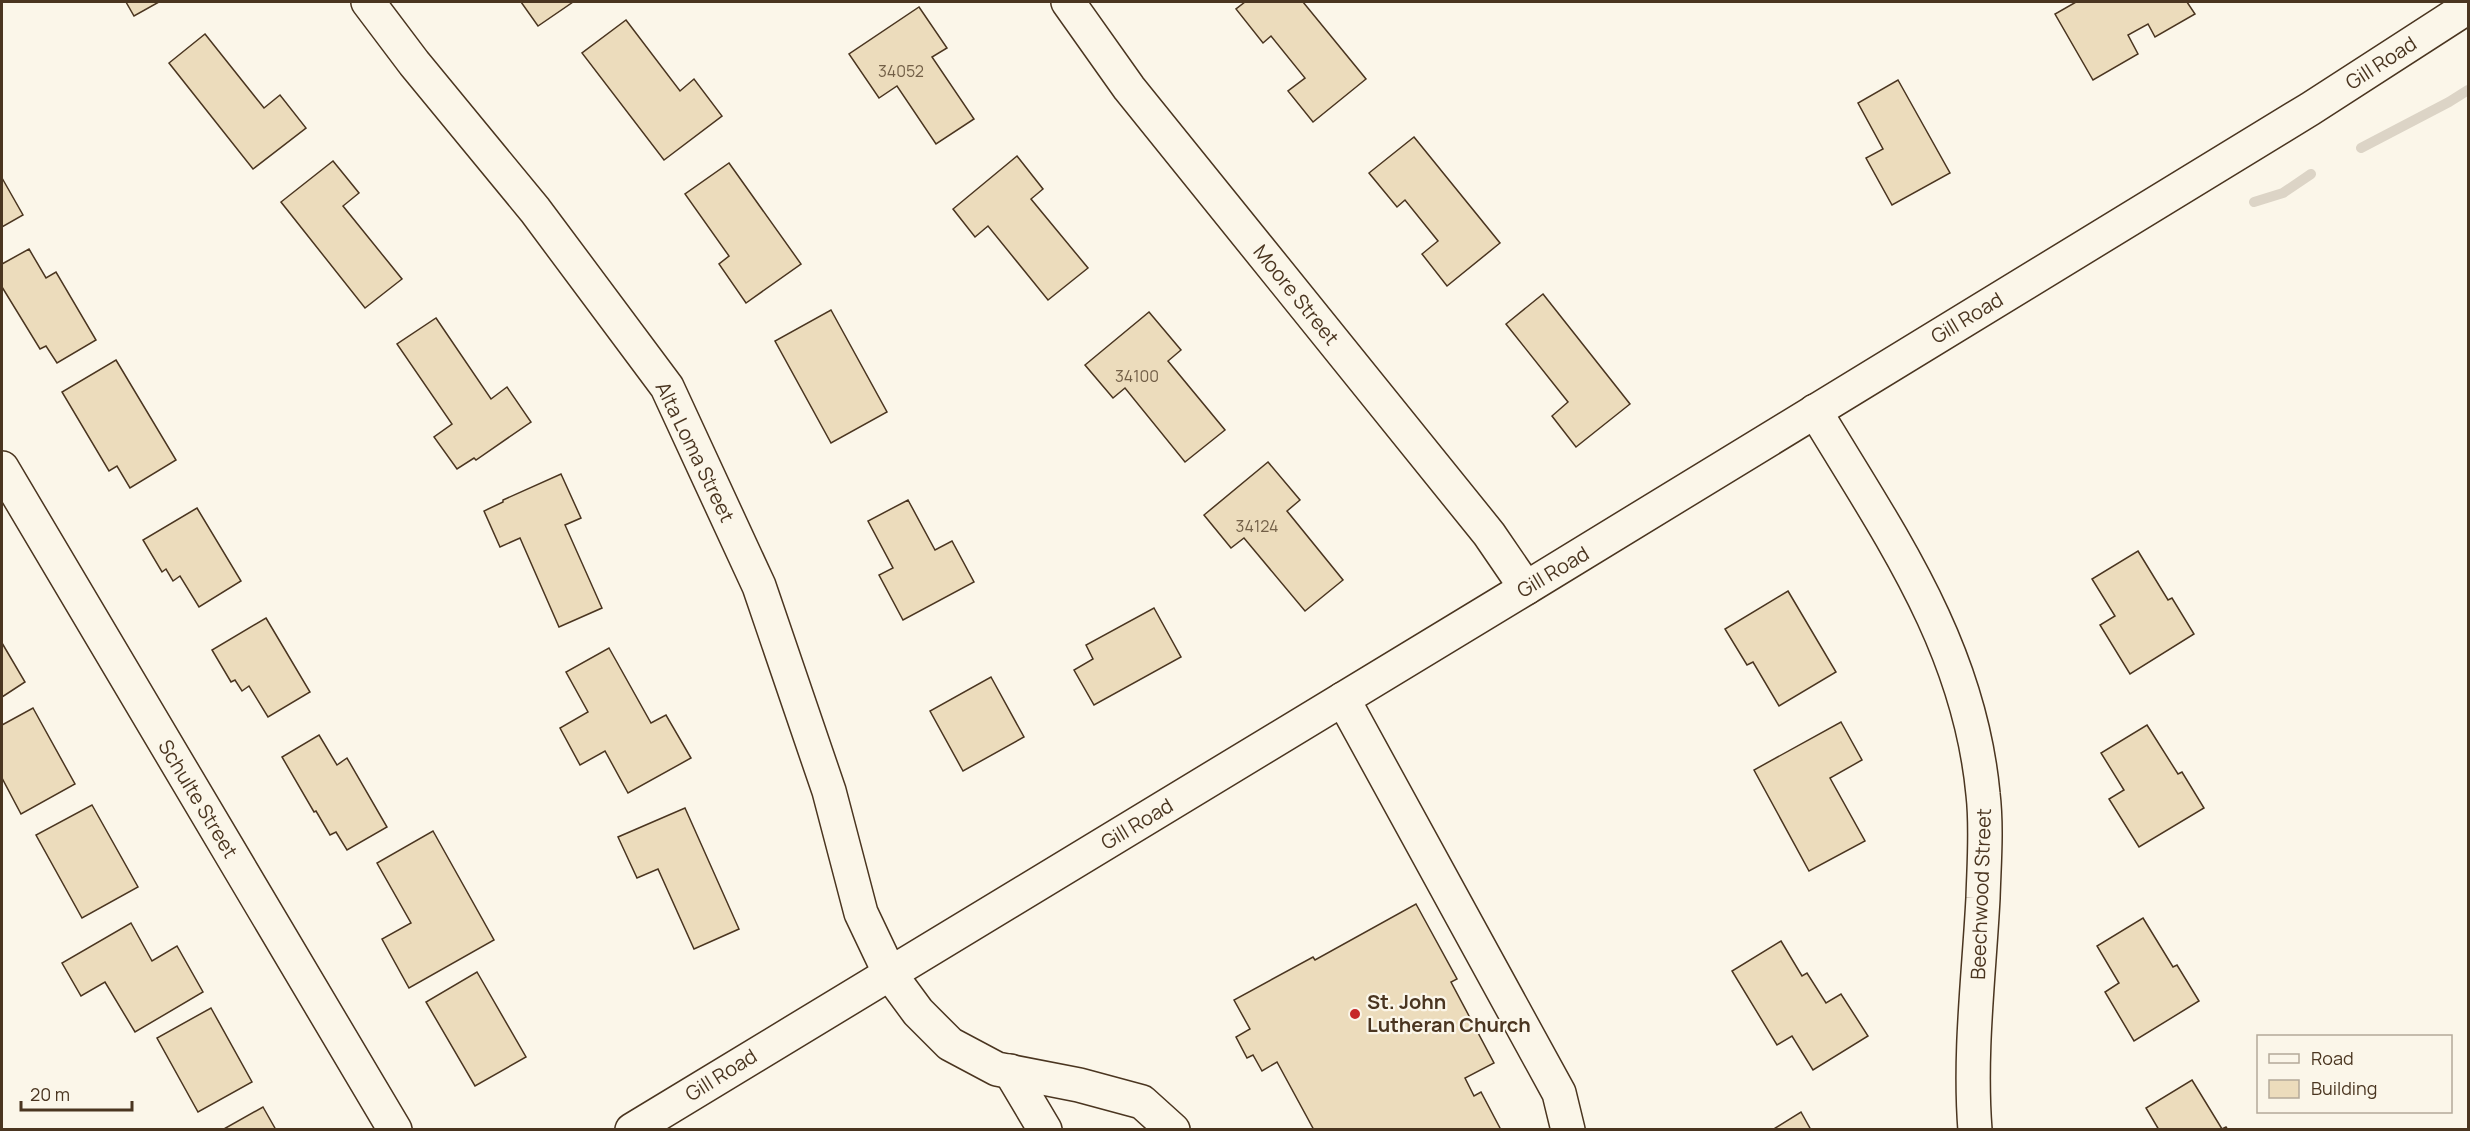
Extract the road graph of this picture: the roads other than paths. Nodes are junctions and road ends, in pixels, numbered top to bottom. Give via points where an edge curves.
1 (368, 2) edge
2 (1068, 2) edge
3 (2469, 7) edge
4 (1815, 411) junction
5 (2, 468) edge
6 (1526, 588) junction
7 (1343, 699) junction
8 (890, 974) junction
9 (1010, 1071) junction
10 (395, 1130) edge
11 (633, 1130) edge
12 (1045, 1130) edge
13 (1173, 1130) edge
14 (1568, 1130) edge
15 (1975, 1130) edge

1 - 8 street, Alta Loma Street via 535,210 667,387 759,586 829,791 861,913
2 - 6 street, Moore Street via 1129,88 1489,534
3 - 4 street, Gill Road via 2310,109
4 - 6 street, Gill Road
4 - 15 street, Beechwood Street via 1919,585 1945,641 1969,712 1983,794 1984,850 1972,1084
5 - 10 street, Schulte Street
6 - 7 street, Gill Road
7 - 8 street, Gill Road
7 - 14 street via 1559,1093
8 - 9 street, Alta Loma Street via 918,1012 950,1044 998,1069
8 - 11 street, Gill Road
9 - 12 street
9 - 13 street, Alta Loma Street via 1142,1102

